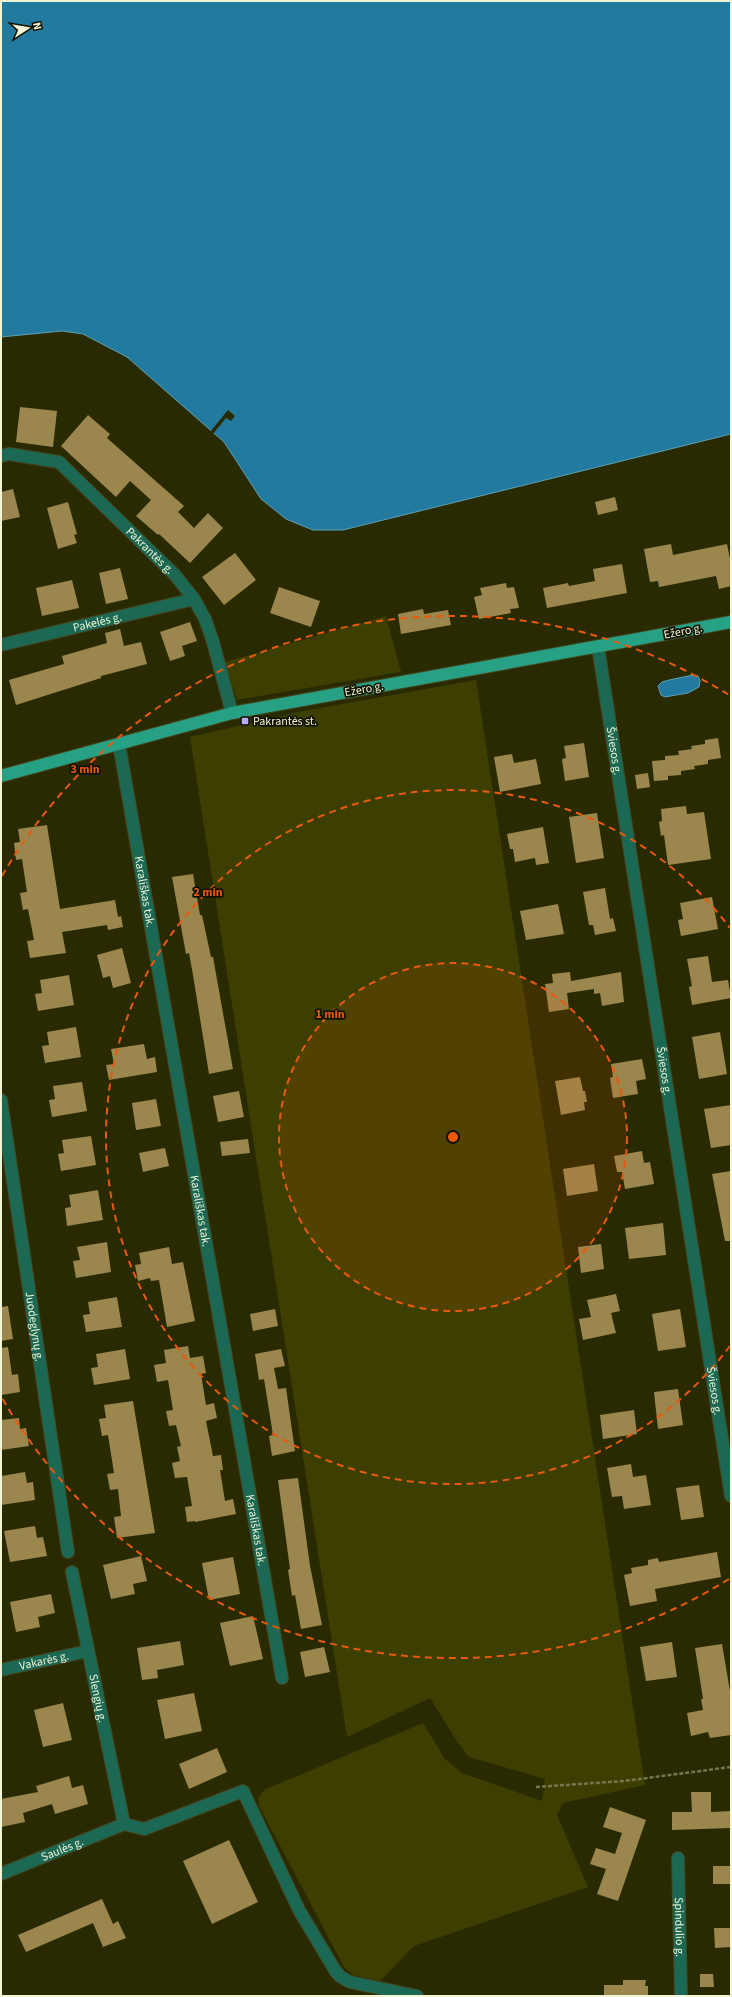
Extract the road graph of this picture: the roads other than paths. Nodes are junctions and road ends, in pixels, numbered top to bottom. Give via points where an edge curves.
1 (1, 456) edge
2 (194, 599) junction
3 (731, 622) edge
4 (1, 645) edge
5 (598, 647) junction
6 (232, 713) junction
7 (119, 744) junction
8 (1, 776) edge
9 (1, 1100) edge
10 (731, 1496) edge
11 (68, 1552) dead end
12 (72, 1572) dead end
13 (88, 1651) junction
14 (1, 1670) edge
15 (282, 1678) dead end
16 (124, 1824) junction
17 (678, 1858) dead end
18 (1, 1874) edge
19 (418, 1996) edge
20 (681, 1996) edge

1 - 2 street, Pakrantės g. via 9,454 59,462 175,575
2 - 4 street, Pakelės g.
2 - 6 street, Pakrantės g. via 213,642
3 - 5 main road, Ežero g.
5 - 6 main road, Ežero g.
5 - 10 street, Šviesos g.
6 - 7 main road, Ežero g.
7 - 8 main road, Ežero g.
7 - 15 street, Karališkas tak.
9 - 11 street, Juodeglynų g.
12 - 13 street, Slengių g.
13 - 14 street, Vakarės g.
13 - 16 street, Slengių g.
16 - 18 street, Saulės g.
16 - 19 street via 144,1829 242,1791 299,1910 336,1972 350,1982
17 - 20 street, Spindulio g.

